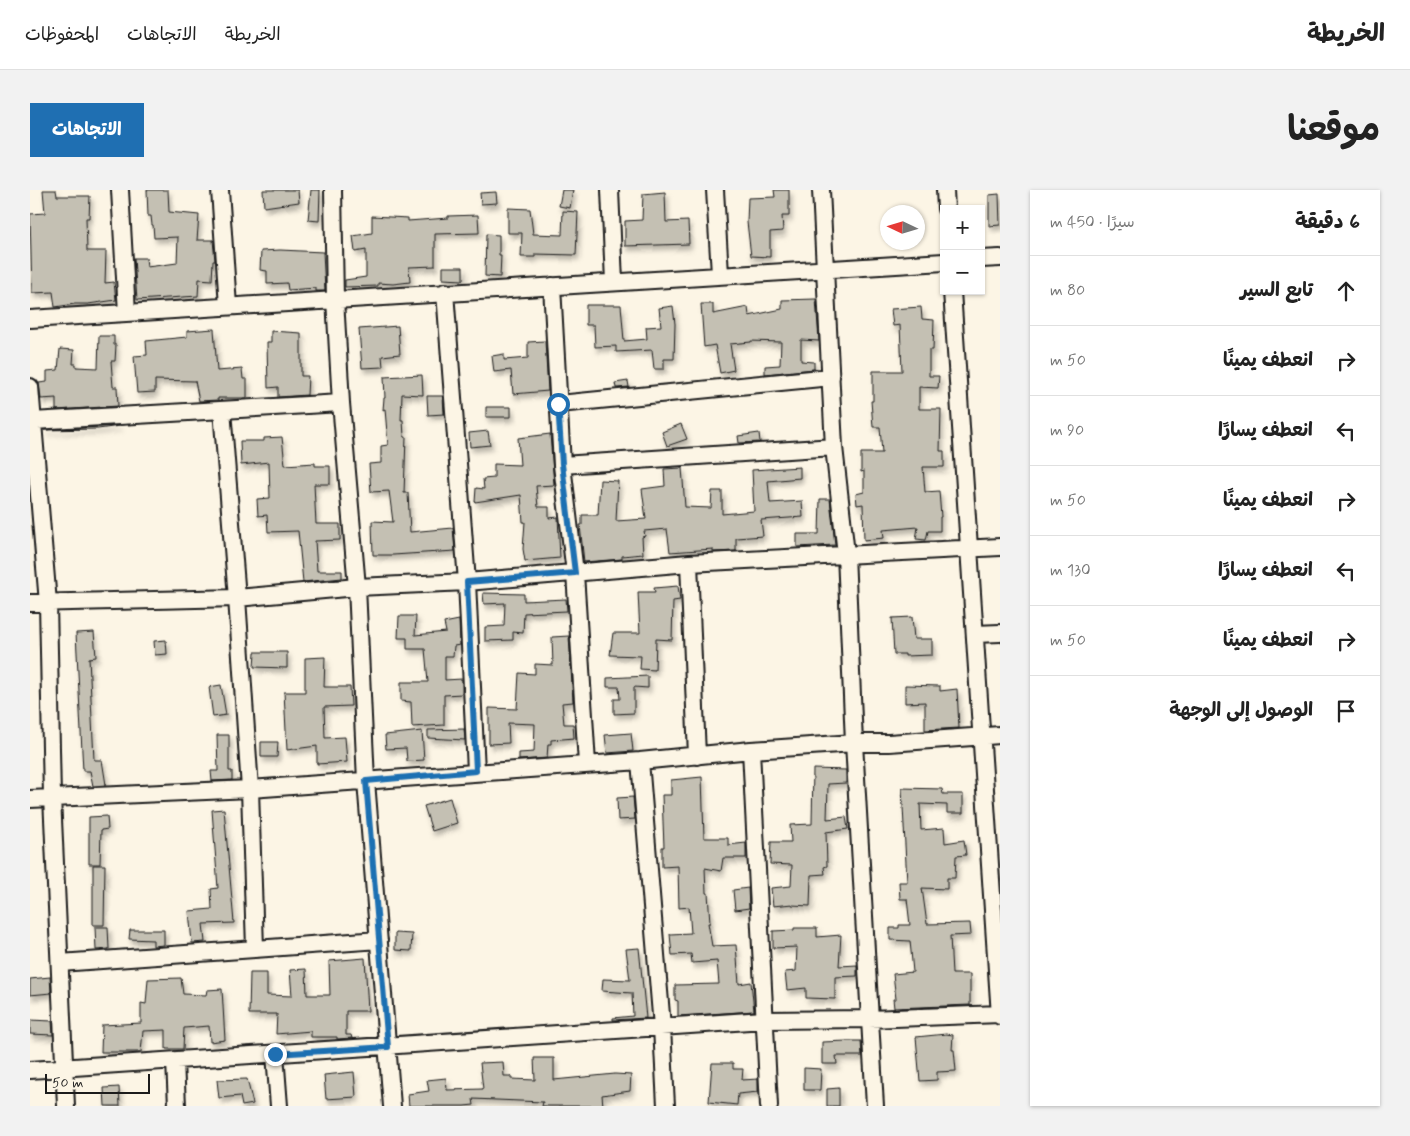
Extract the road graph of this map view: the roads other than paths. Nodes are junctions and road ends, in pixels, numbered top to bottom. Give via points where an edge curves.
1 (120, 190) edge
2 (220, 190) edge
3 (333, 190) edge
4 (610, 190) edge
5 (715, 190) edge
6 (821, 190) edge
7 (945, 190) edge
8 (946, 205) edge
9 (1000, 258) edge
10 (985, 259) edge
11 (940, 262) edge
12 (825, 269) junction
13 (720, 274) junction
14 (614, 282) junction
15 (552, 286) junction
16 (445, 292) junction
17 (952, 295) edge
18 (335, 299) junction
19 (228, 306) junction
20 (127, 313) junction
21 (30, 319) edge
22 (831, 377) junction
23 (30, 387) edge
24 (341, 403) junction
25 (558, 404) junction
26 (222, 410) junction
27 (34, 421) junction
28 (834, 447) junction
29 (562, 464) junction
30 (1000, 547) edge
31 (968, 549) junction
32 (846, 554) junction
33 (689, 563) junction
34 (575, 573) junction
35 (467, 582) junction
36 (357, 587) junction
37 (238, 598) junction
38 (48, 603) junction
39 (30, 604) edge
40 (1000, 633) edge
41 (975, 634) junction
42 (1000, 735) edge
43 (981, 736) junction
44 (854, 743) junction
45 (751, 750) junction
46 (697, 756) junction
47 (640, 761) junction
48 (587, 764) junction
49 (476, 771) junction
50 (366, 781) junction
51 (250, 788) junction
52 (52, 798) junction
53 (30, 799) edge
54 (996, 903) edge
55 (379, 940) junction
56 (255, 949) junction
57 (60, 963) junction
58 (1000, 1015) edge
59 (870, 1019) junction
60 (764, 1020) junction
61 (662, 1027) junction
62 (388, 1047) junction
63 (275, 1054) junction
64 (175, 1061) junction
65 (64, 1068) junction
66 (30, 1070) edge
67 (66, 1106) edge
68 (177, 1106) edge
69 (279, 1106) edge
70 (392, 1106) edge
71 (666, 1106) edge
72 (769, 1106) edge
73 (875, 1106) edge

1 - 20 street
2 - 19 street
3 - 18 street
4 - 14 street
5 - 13 street
6 - 12 street
7 - 8 street
9 - 10 street
11 - 12 street
12 - 13 street
12 - 22 street
13 - 14 street
14 - 15 street
15 - 16 street
15 - 25 street
16 - 18 street
16 - 35 street
17 - 31 street
18 - 19 street
18 - 24 street
19 - 20 street
20 - 21 street
22 - 25 street
22 - 28 street
23 - 27 street
24 - 26 street
24 - 36 street
25 - 29 street
26 - 27 street
26 - 37 street
27 - 38 street
28 - 29 street
28 - 32 street
29 - 34 street
30 - 31 street
31 - 32 street
31 - 41 street
32 - 33 street
32 - 44 street
33 - 34 street
33 - 46 street
34 - 35 street
34 - 48 street
35 - 36 street
35 - 49 street
36 - 37 street
36 - 50 street
37 - 38 street
37 - 51 street
38 - 39 street
38 - 52 street
40 - 41 street
41 - 43 street
42 - 43 street
43 - 44 street
43 - 54 street
44 - 45 street
44 - 59 street
45 - 46 street
45 - 60 street
46 - 47 street
47 - 48 street
47 - 61 street
48 - 49 street
49 - 50 street
50 - 51 street
50 - 55 street
51 - 52 street
51 - 56 street
52 - 53 street
52 - 57 street
54 - 58 street
55 - 56 street
55 - 62 street
56 - 57 street
57 - 65 street
58 - 59 street
59 - 60 street
59 - 73 street
60 - 61 street
60 - 72 street
61 - 62 street
61 - 71 street
62 - 63 street
62 - 70 street
63 - 64 street
63 - 69 street
64 - 65 street
64 - 68 street
65 - 66 street
65 - 67 street

